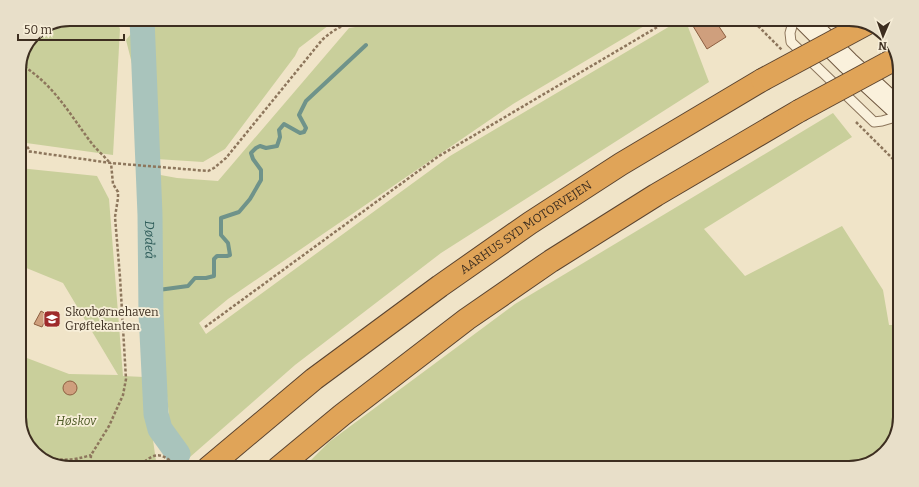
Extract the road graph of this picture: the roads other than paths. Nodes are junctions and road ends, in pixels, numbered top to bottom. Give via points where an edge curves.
1 (792, 26) edge
2 (811, 26) edge
3 (861, 27) edge
4 (892, 61) edge
5 (893, 104) edge
6 (893, 118) edge
7 (216, 461) edge
8 (286, 461) edge

1 - 6 lane via 791,42 874,122
2 - 5 street
3 - 7 highway, AARHUS SYD MOTORVEJEN, bridge via 762,80 621,164 524,227 314,379
4 - 8 highway, bridge via 799,111 551,261 467,319

